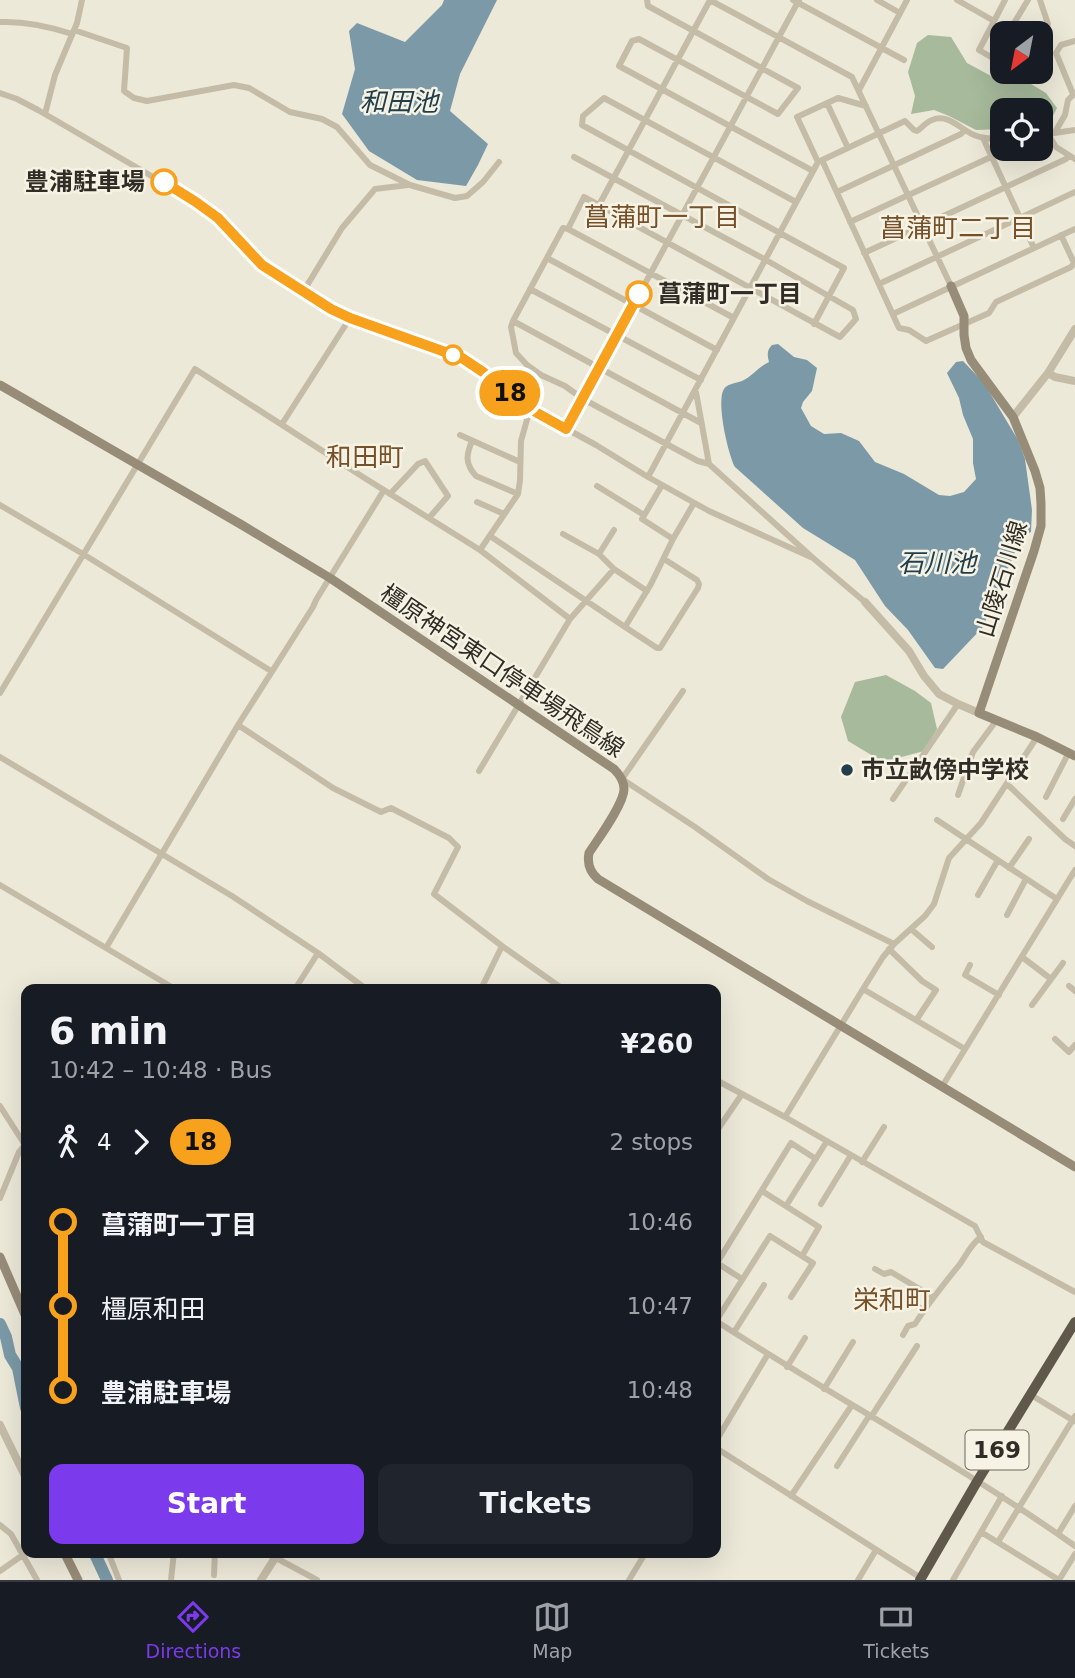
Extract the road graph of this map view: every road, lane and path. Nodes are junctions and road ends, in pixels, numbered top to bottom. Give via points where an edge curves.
1 (82, 0) edge
2 (647, 0) edge
3 (710, 0) edge
4 (877, 0) edge
5 (907, 0) edge
6 (957, 0) edge
7 (1005, 0) edge
8 (1028, 0) edge
9 (1040, 0) edge
10 (796, 1) edge
11 (900, 13) junction
12 (994, 21) joint
13 (1015, 21) edge
14 (1047, 21) edge
15 (0, 22) edge
16 (990, 29) edge
17 (694, 31) junction
18 (73, 32) junction
19 (778, 38) junction
20 (1075, 41) edge
21 (880, 48) junction
22 (990, 56) edge
23 (677, 60) junction
24 (904, 60) dead end
25 (762, 68) junction
26 (662, 89) junction
27 (859, 90) junction
28 (0, 93) edge
29 (1074, 93) edge
30 (746, 97) junction
31 (827, 103) junction
32 (866, 106) junction
33 (45, 114) junction
34 (645, 120) junction
35 (730, 126) junction
36 (1053, 128) edge
37 (965, 130) junction
38 (1075, 130) edge
39 (879, 133) junction
40 (1053, 133) edge
41 (983, 138) junction
42 (990, 138) edge
43 (1053, 142) edge
44 (848, 148) junction
45 (629, 151) junction
46 (574, 157) dead end
47 (713, 157) junction
48 (990, 157) joint
49 (1072, 157) edge
50 (820, 161) junction
51 (992, 161) edge
52 (499, 162) dead end
53 (894, 166) junction
54 (813, 171) junction
55 (614, 178) junction
56 (410, 185) junction
57 (1005, 187) junction
58 (696, 188) junction
59 (837, 192) junction
60 (1075, 192) edge
61 (908, 194) junction
62 (796, 202) junction
63 (599, 205) junction
64 (681, 215) junction
65 (1020, 218) junction
66 (850, 222) junction
67 (923, 227) junction
68 (568, 229) junction
69 (1075, 229) edge
70 (780, 233) junction
71 (1061, 235) junction
72 (667, 242) junction
73 (1034, 248) junction
74 (864, 253) junction
75 (937, 257) junction
76 (547, 258) junction
77 (766, 260) junction
78 (650, 274) junction
79 (879, 284) junction
80 (951, 286) junction
81 (751, 288) junction
82 (530, 289) junction
83 (303, 292) junction
84 (829, 295) junction
85 (634, 304) junction
86 (893, 314) junction
87 (350, 318) junction
88 (734, 318) junction
89 (513, 321) junction
90 (965, 322) junction
91 (814, 324) junction
92 (1075, 329) edge
93 (617, 335) junction
94 (717, 351) junction
95 (599, 368) junction
96 (1048, 373) junction
97 (701, 380) junction
98 (1075, 381) edge
99 (0, 385) edge
100 (696, 390) junction
101 (583, 399) junction
102 (530, 409) junction
103 (684, 413) junction
104 (1013, 417) junction
105 (282, 424) junction
106 (701, 424) junction
107 (566, 429) junction
108 (460, 435) dead end
109 (472, 441) junction
110 (666, 444) junction
111 (520, 462) junction
112 (137, 464) junction
113 (709, 464) junction
114 (648, 477) junction
115 (663, 485) junction
116 (597, 486) dead end
117 (387, 492) junction
118 (517, 494) junction
119 (477, 502) dead end
120 (694, 503) junction
121 (0, 505) edge
122 (503, 514) junction
123 (644, 515) junction
124 (429, 518) junction
125 (614, 530) dead end
126 (563, 534) dead end
127 (490, 536) junction
128 (673, 538) junction
129 (480, 550) junction
130 (83, 554) junction
131 (599, 554) junction
132 (663, 558) junction
133 (813, 558) junction
134 (614, 569) junction
135 (330, 578) junction
136 (647, 591) junction
137 (586, 601) junction
138 (865, 602) joint
139 (570, 619) junction
140 (625, 627) junction
141 (271, 671) junction
142 (683, 691) dead end
143 (0, 693) edge
144 (958, 704) junction
145 (519, 705) junction
146 (979, 713) junction
147 (996, 721) junction
148 (238, 725) junction
149 (1037, 737) junction
150 (1072, 754) edge
151 (0, 757) edge
152 (479, 771) dead end
153 (622, 779) junction
154 (1007, 785) junction
155 (958, 795) dead end
156 (1046, 797) dead end
157 (894, 799) dead end
158 (1075, 799) edge
159 (937, 820) dead end
160 (1063, 820) dead end
161 (966, 839) junction
162 (1029, 839) dead end
163 (1075, 846) edge
164 (161, 854) junction
165 (998, 860) junction
166 (1009, 868) junction
167 (1075, 870) edge
168 (1026, 879) junction
169 (0, 885) edge
170 (978, 895) dead end
171 (1057, 899) junction
172 (1007, 915) dead end
173 (911, 929) junction
174 (502, 946) junction
175 (892, 947) junction
176 (932, 947) dead end
177 (106, 948) junction
178 (318, 953) junction
179 (1022, 957) junction
180 (1063, 963) dead end
181 (970, 965) dead end
182 (1051, 979) junction
183 (167, 984) edge
184 (298, 984) edge
185 (359, 984) edge
186 (483, 984) edge
187 (556, 984) edge
188 (863, 989) junction
189 (999, 995) junction
190 (1032, 1004) dead end
191 (917, 1019) junction
192 (842, 1025) junction
193 (1055, 1039) dead end
194 (1075, 1045) edge
195 (965, 1049) junction
196 (721, 1083) edge
197 (943, 1085) junction
198 (742, 1094) junction
199 (0, 1106) edge
200 (785, 1117) junction
201 (721, 1125) edge
202 (884, 1127) dead end
203 (21, 1139) edge
204 (827, 1142) junction
205 (21, 1150) edge
206 (851, 1155) junction
207 (816, 1159) junction
208 (862, 1162) junction
209 (1075, 1167) edge
210 (762, 1191) junction
211 (0, 1198) edge
212 (821, 1204) dead end
213 (786, 1206) junction
214 (981, 1237) junction
215 (802, 1256) junction
216 (0, 1257) edge
217 (721, 1257) edge
218 (721, 1266) edge
219 (875, 1269) dead end
220 (742, 1279) junction
221 (764, 1285) dead end
222 (1075, 1292) edge
223 (791, 1297) dead end
224 (933, 1297) junction
225 (905, 1299) dead end
226 (21, 1305) edge
227 (924, 1310) junction
228 (721, 1313) edge
229 (1075, 1322) edge
230 (721, 1324) edge
231 (734, 1332) junction
232 (903, 1335) dead end
233 (805, 1338) dead end
234 (853, 1342) dead end
235 (917, 1346) dead end
236 (768, 1354) junction
237 (787, 1367) junction
238 (824, 1389) junction
239 (1031, 1395) junction
240 (852, 1405) junction
241 (870, 1416) junction
242 (1074, 1420) edge
243 (0, 1424) edge
244 (721, 1433) edge
245 (721, 1451) edge
246 (836, 1466) dead end
247 (21, 1468) edge
248 (978, 1481) junction
249 (791, 1496) junction
250 (1002, 1496) junction
251 (1019, 1506) junction
252 (1075, 1506) edge
253 (0, 1525) edge
254 (981, 1532) junction
255 (1058, 1534) junction
256 (998, 1542) junction
257 (1075, 1546) edge
258 (21, 1548) edge
259 (876, 1550) junction
260 (1075, 1554) edge
261 (21, 1557) edge
262 (27, 1558) edge
263 (67, 1558) edge
264 (110, 1558) edge
265 (174, 1558) edge
266 (215, 1558) edge
267 (274, 1558) edge
268 (281, 1558) edge
269 (642, 1558) edge
270 (0, 1571) edge
271 (214, 1574) dead end
272 (923, 1578) edge
273 (37, 1580) edge
274 (78, 1580) edge
275 (119, 1580) edge
276 (172, 1580) edge
277 (261, 1580) edge
278 (317, 1580) edge
279 (629, 1580) edge
280 (858, 1580) edge
281 (953, 1580) edge
282 (1059, 1580) edge

1 - 18 street
2 - 17 street via 648,6
3 - 17 street
3 - 19 street
4 - 11 street
5 - 11 street
6 - 12 street
7 - 12 street
8 - 13 street
9 - 14 street
10 - 19 street
10 - 21 street
11 - 21 street
15 - 18 street via 20,21
16 - 22 street via 979,50
17 - 23 street
17 - 25 street
18 - 33 street
18 - 56 street via 127,48 124,91 134,98 147,101 234,85 249,88 290,112 337,127 370,165
19 - 25 street
19 - 27 street via 852,77
20 - 29 street via 1061,45 1056,53
21 - 24 street
21 - 27 street
23 - 26 street
23 - 26 street via 639,39 632,41 620,66
23 - 30 street
25 - 30 street
25 - 30 street via 798,88 778,114
26 - 34 street
26 - 35 street
27 - 32 street
28 - 33 street
29 - 36 street
30 - 35 street
31 - 32 street via 838,98
31 - 44 street
31 - 50 street via 797,117
32 - 39 street
33 - 83 street via 196,202 218,218 262,265
34 - 45 street
34 - 45 street via 604,98 583,116 582,125
34 - 47 street
35 - 47 street
35 - 54 street
37 - 39 street via 943,118 929,121 918,131 905,121
37 - 41 street
37 - 53 street
38 - 40 street
39 - 44 street
39 - 53 street
41 - 42 street
41 - 48 street
43 - 49 street
44 - 50 street
45 - 55 street
45 - 58 street
46 - 55 street
47 - 58 street
47 - 62 street
48 - 61 street
49 - 57 street
50 - 54 street
50 - 59 street
51 - 57 street
52 - 56 street via 467,196 455,198
53 - 59 street
53 - 61 street
54 - 62 street
55 - 63 street
55 - 64 street
56 - 83 street via 375,189 342,228
57 - 65 street
57 - 67 street
58 - 64 street
58 - 70 street
59 - 66 street
60 - 65 street
61 - 66 street
61 - 67 street
62 - 70 street
63 - 68 street via 584,197
63 - 72 street
64 - 72 street
64 - 77 street
65 - 73 street
65 - 75 street
66 - 74 street
67 - 74 street
67 - 75 street
68 - 76 street via 563,228
68 - 78 street
69 - 71 street
70 - 77 street
70 - 84 street via 844,268
71 - 73 street
71 - 90 street via 1074,263 1071,267
72 - 78 street
72 - 81 street
73 - 80 street
74 - 79 street
75 - 79 street
75 - 80 street
76 - 82 street
76 - 85 street
77 - 81 street
77 - 84 street
78 - 85 street
78 - 88 street
79 - 86 street
80 - 86 street
80 - 90 main road, 山陵石川線
81 - 88 street
81 - 91 street
82 - 89 street
82 - 93 street
83 - 87 street
84 - 91 street
84 - 91 street via 853,310 856,319 840,337
85 - 93 street
85 - 94 street
86 - 90 street via 899,328 926,341
87 - 102 street via 462,358
87 - 105 street
88 - 94 street
89 - 95 street
89 - 101 street via 516,353 541,375
90 - 104 main road, 山陵石川線 via 971,360
92 - 96 street
93 - 95 street
93 - 97 street
94 - 97 street
95 - 101 street
95 - 103 street
96 - 98 street
96 - 104 street
97 - 100 street
99 - 112 main road, 橿原神宮東口停車場飛鳥線
100 - 103 street
100 - 106 street
101 - 107 street
101 - 110 street
102 - 107 street
102 - 111 street
103 - 106 street
103 - 110 street
104 - 146 main road, 山陵石川線 via 1040,488 1041,526
105 - 112 street via 195,369
105 - 117 street
106 - 113 street
107 - 114 street
108 - 109 street
109 - 111 street
109 - 118 street via 467,461 472,472
110 - 113 street
110 - 114 street
111 - 118 street
112 - 130 street
112 - 135 main road, 橿原神宮東口停車場飛鳥線
113 - 133 street
114 - 115 street
115 - 120 street
115 - 123 street
116 - 123 street
117 - 124 street
117 - 124 street via 425,461 448,496
117 - 135 street
118 - 122 street
119 - 122 street
120 - 128 street
120 - 133 street
121 - 130 street
122 - 127 street
123 - 128 street via 642,519
124 - 129 street
125 - 131 street
126 - 131 street
127 - 129 street
127 - 137 street
128 - 132 street
129 - 139 street
130 - 141 street
130 - 143 street
131 - 134 street
132 - 136 street
132 - 140 street via 697,580 698,587 660,648
133 - 138 street
134 - 136 street
134 - 137 street
135 - 141 street
135 - 145 main road, 橿原神宮東口停車場飛鳥線
136 - 140 street
137 - 139 street
137 - 140 street
138 - 144 street via 909,651 939,694
139 - 145 street
141 - 148 street
142 - 153 street
144 - 146 street
144 - 157 street
145 - 152 street
145 - 153 main road, 橿原神宮東口停車場飛鳥線
146 - 147 main road
147 - 149 main road
147 - 155 street via 972,752
148 - 164 street
148 - 174 street via 333,788 381,812 391,808 449,838 458,847 434,894
149 - 150 main road
149 - 154 street
150 - 156 street
151 - 164 street
153 - 175 street via 768,879
153 - 192 main road, 橿原神宮東口停車場飛鳥線 via 621,802 589,853 595,876
154 - 161 street
154 - 163 street
158 - 160 street
159 - 161 street
161 - 165 street
161 - 173 street via 949,858 934,904
162 - 166 street
164 - 177 street
164 - 178 street
165 - 166 street
165 - 170 street
166 - 168 street
167 - 171 street
168 - 171 street
168 - 172 street
169 - 177 street
171 - 179 street
173 - 175 street
173 - 176 street
174 - 186 street
174 - 187 street
175 - 188 street
175 - 191 street via 936,990
177 - 183 street
178 - 184 street
178 - 185 street
179 - 182 street
179 - 189 street
180 - 182 street
181 - 189 street via 965,975
182 - 190 street
188 - 191 street
188 - 192 street
189 - 195 street
191 - 195 street
192 - 197 main road, 橿原神宮東口停車場飛鳥線
192 - 200 street
193 - 194 street via 1069,1052
195 - 197 street
196 - 198 street
197 - 209 main road, 橿原神宮東口停車場飛鳥線
198 - 200 street
198 - 201 street
199 - 203 street
200 - 204 street
202 - 208 street
204 - 206 street
204 - 207 street
205 - 211 street
206 - 208 street
206 - 212 street
207 - 210 street via 792,1143
207 - 213 street
208 - 214 street via 975,1226
210 - 213 street
210 - 217 street
213 - 215 street via 819,1227
214 - 222 street
214 - 224 street
215 - 220 street via 769,1236
215 - 223 street via 813,1263
216 - 226 main road
218 - 220 street
219 - 224 street via 891,1272
220 - 228 street
221 - 231 street
224 - 227 street
225 - 227 street
227 - 232 street
229 - 239 highway, 169
230 - 231 street
231 - 236 street
233 - 237 street
234 - 238 street
235 - 241 street
236 - 237 street
236 - 244 street
237 - 238 street
238 - 240 street
239 - 242 street
239 - 248 highway, 169
240 - 241 street
240 - 249 street
241 - 246 street
241 - 248 street
242 - 251 street
243 - 247 street
245 - 249 street
248 - 250 street
248 - 272 highway, 169
249 - 259 street
250 - 251 street
250 - 254 street
251 - 255 street
251 - 256 street
252 - 255 street
253 - 258 street
254 - 256 street
254 - 281 street
255 - 257 street
256 - 282 street
259 - 272 street
259 - 280 street
260 - 282 street
261 - 270 street
262 - 273 street
263 - 274 main road
264 - 275 street
265 - 276 street
266 - 271 street
267 - 277 street
268 - 278 street
269 - 279 street

